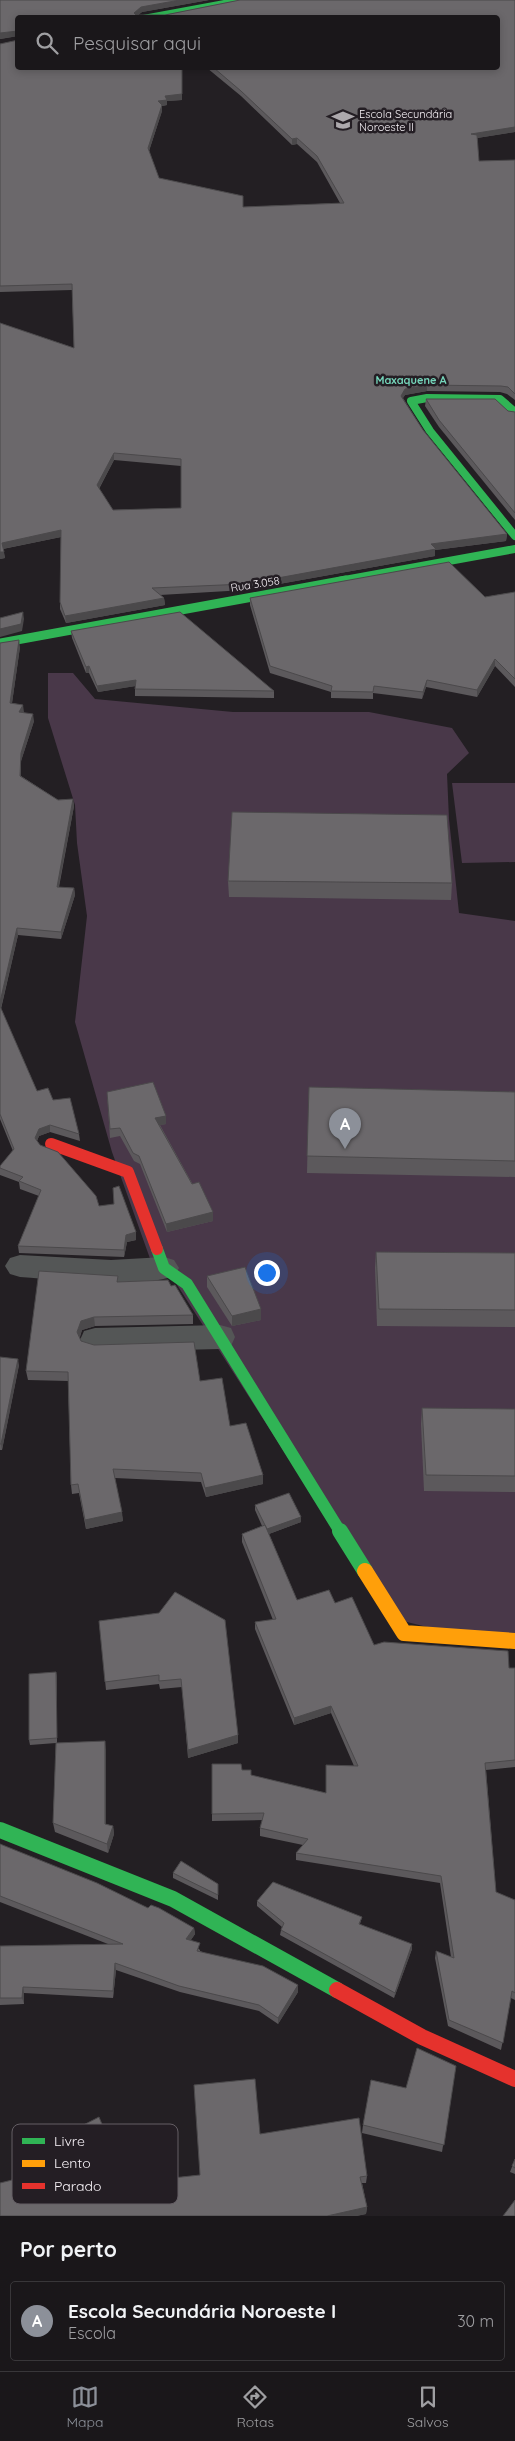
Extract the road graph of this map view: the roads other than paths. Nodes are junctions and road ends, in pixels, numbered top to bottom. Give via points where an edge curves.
1 (239, 0) edge
2 (158, 15) edge
3 (515, 412) edge
4 (515, 536) edge
5 (515, 549) edge
6 (0, 643) edge
7 (51, 1144) dead end
8 (20, 1266) dead end
9 (164, 1268) junction
10 (220, 1337) junction
11 (95, 1340) dead end
12 (515, 1641) edge
13 (0, 1830) edge
14 (515, 2079) edge

1 - 2 street
3 - 4 street via 500,399 427,398 411,401 430,431
5 - 6 street, Rua 3.058
7 - 9 street via 128,1172
8 - 9 street via 111,1271
9 - 10 street via 187,1284
10 - 11 street
10 - 12 street via 404,1633
13 - 14 street via 173,1899 422,2037

